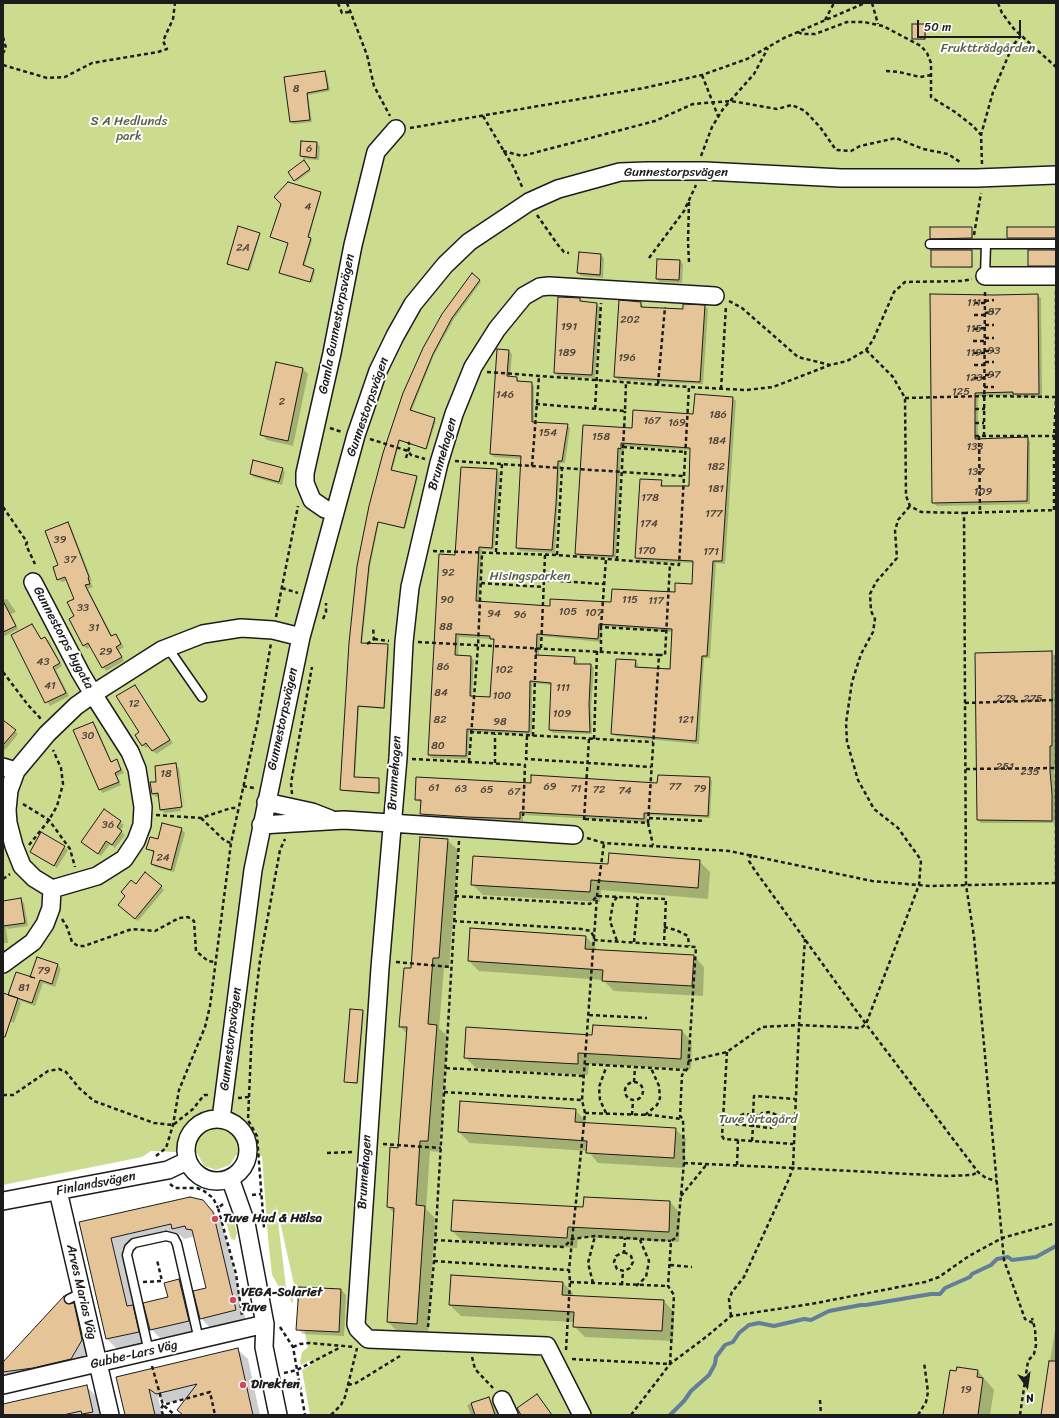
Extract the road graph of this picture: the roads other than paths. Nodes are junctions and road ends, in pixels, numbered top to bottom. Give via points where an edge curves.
1 (396, 129) road end
2 (1056, 175) edge
3 (930, 244) dead end
4 (986, 244) junction
5 (1056, 244) edge
6 (985, 276) joint
7 (1056, 276) edge
8 (715, 296) dead end
9 (334, 512) junction
10 (32, 582) dead end
11 (301, 638) junction
12 (168, 648) junction
13 (93, 694) junction
14 (202, 697) dead end
15 (10, 769) edge
16 (262, 795) junction
17 (330, 819) junction
18 (6, 823) edge
19 (392, 823) junction
20 (262, 825) junction
21 (574, 835) road end
22 (52, 889) junction
23 (3, 964) edge
24 (221, 1119) junction
25 (187, 1161) junction
26 (230, 1178) junction
27 (58, 1191) junction
28 (3, 1201) edge
29 (265, 1324) junction
30 (199, 1340) junction
31 (149, 1352) junction
32 (98, 1364) junction
33 (3, 1385) edge
34 (110, 1415) edge
35 (278, 1415) edge
36 (289, 1415) edge
37 (582, 1415) edge

1 - 9 street, Gamla Gunnestorpsvägen via 376,152 353,245 305,473 307,492 312,500
2 - 9 street, Gunnestorpsvägen via 841,178 647,170 620,172 558,189 529,202 469,242 445,265 413,304 378,371
3 - 4 lane
4 - 5 lane
4 - 6 lane
6 - 7 street
8 - 19 street, Brunnehagen via 549,286 530,292 497,329 473,368 454,414 439,463 410,587
9 - 11 street, Gunnestorpsvägen
10 - 13 street, Gunnestorps bygata
11 - 12 street, Gunnestorps bygata via 273,630 241,628 203,634
11 - 16 street, Gunnestorpsvägen
12 - 13 street, Gunnestorps bygata
12 - 14 lane
13 - 15 street, Gunnestorps bygata via 76,706
13 - 22 street, Gunnestorps bygata via 136,764 142,794 142,825 136,841 124,859 97,876
15 - 18 street, Gunnestorps bygata
16 - 17 street, Brunnehagen
16 - 20 street, Gunnestorpsvägen
17 - 19 street, Brunnehagen
17 - 20 street, Brunnehagen via 314,823
18 - 22 street, Gunnestorps bygata via 22,866 34,878
19 - 21 street, Brunnehagen
19 - 37 street, Brunnehagen via 380,961 356,1324 368,1339 547,1346
20 - 24 street, Gunnestorpsvägen via 253,870
22 - 23 street via 51,908 45,924 32,942
24 - 25 street via 204,1121 193,1129 185,1148
24 - 26 street via 230,1121 241,1130 248,1148 243,1168
25 - 26 street via 195,1172 206,1180 220,1181
25 - 27 street, Finlandsvägen via 168,1170
26 - 29 street via 246,1223
27 - 28 street, Finlandsvägen
27 - 32 street, Arves Marias Väg via 75,1296
29 - 30 street, Gubbe-Lars Väg
29 - 35 street via 264,1347
29 - 36 street via 275,1345
30 - 31 street, Gubbe-Lars Väg
30 - 31 lane via 177,1244 174,1238 160,1237 134,1244 126,1255
31 - 32 street, Gubbe-Lars Väg
32 - 33 street, Gubbe-Lars Väg via 59,1368
32 - 34 street, Arves Marias Väg

